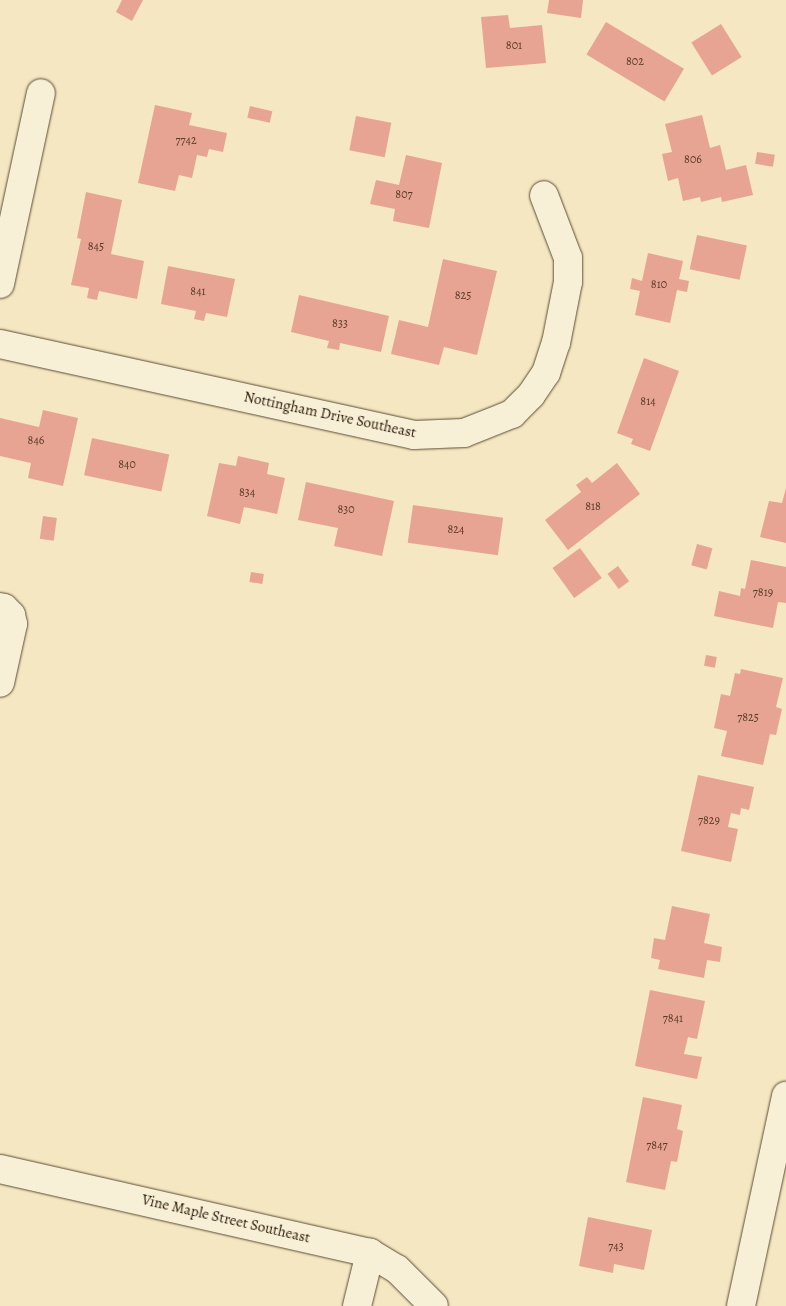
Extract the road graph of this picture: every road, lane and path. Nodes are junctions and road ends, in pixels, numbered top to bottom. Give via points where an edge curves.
1 (41, 93) dead end
2 (544, 195) dead end
3 (0, 284) edge
4 (0, 344) edge
5 (0, 607) edge
6 (0, 683) edge
7 (786, 1096) edge
8 (0, 1169) edge
9 (370, 1254) junction
10 (357, 1306) edge
11 (434, 1306) edge
12 (741, 1306) edge

1 - 3 street
2 - 4 street, Nottingham Drive Southeast via 568,258 568,282 556,343 546,373 512,414 464,433 414,435
5 - 6 street via 11,616 13,624
7 - 12 street
8 - 9 street, Vine Maple Street Southeast
9 - 10 street
9 - 11 street, Vine Maple Street Southeast via 397,1269

